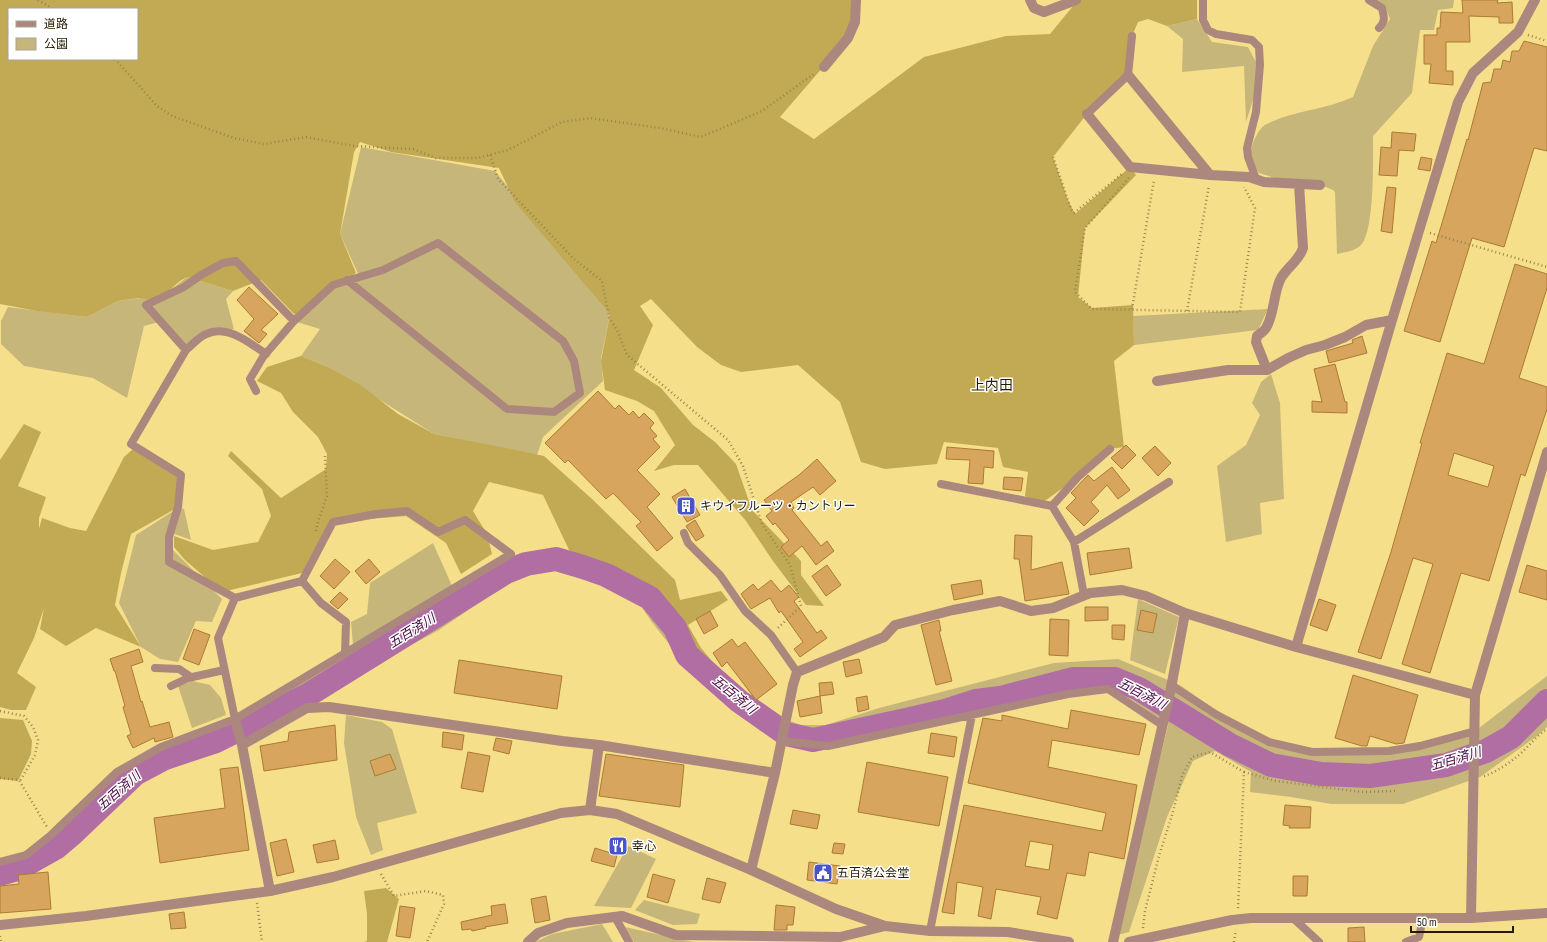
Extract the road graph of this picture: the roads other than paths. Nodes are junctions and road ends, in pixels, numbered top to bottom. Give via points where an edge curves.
1 (856, 0) edge
2 (1030, 0) edge
3 (1076, 0) edge
4 (1203, 0) edge
5 (1369, 0) edge
6 (1535, 0) edge
7 (1379, 28) dead end
8 (1132, 36) dead end
9 (824, 67) road end
10 (1128, 75) junction
11 (1087, 114) joint
12 (1210, 175) junction
13 (1256, 179) junction
14 (1299, 184) junction
15 (1320, 185) dead end
16 (347, 280) junction
17 (1392, 320) junction
18 (294, 321) junction
19 (186, 350) junction
20 (266, 354) junction
21 (1266, 370) junction
22 (1157, 381) dead end
23 (256, 391) dead end
24 (1110, 449) dead end
25 (1547, 452) edge
26 (1169, 482) dead end
27 (941, 484) dead end
28 (1052, 506) junction
29 (684, 533) dead end
30 (1074, 542) junction
31 (302, 581) junction
32 (1084, 595) junction
33 (235, 598) junction
34 (1185, 613) junction
35 (1296, 647) junction
36 (345, 654) junction
37 (155, 668) dead end
38 (224, 670) junction
39 (797, 672) junction
40 (191, 677) junction
41 (171, 686) dead end
42 (1171, 686) junction
43 (1475, 695) junction
44 (972, 715) junction
45 (236, 719) junction
46 (1161, 730) junction
47 (1475, 731) junction
48 (782, 741) junction
49 (242, 745) junction
50 (599, 745) junction
51 (775, 773) junction
52 (590, 810) junction
53 (0, 862) edge
54 (751, 870) junction
55 (270, 891) junction
56 (1547, 913) edge
57 (615, 916) junction
58 (1293, 918) junction
59 (1423, 918) junction
60 (1471, 918) junction
61 (0, 925) edge
62 (885, 926) junction
63 (930, 931) junction
64 (1029, 938) edge
65 (528, 942) edge
66 (629, 942) edge
67 (1069, 942) edge
68 (1113, 942) edge
69 (1129, 942) edge
70 (1319, 942) edge
71 (1406, 942) edge

1 - 9 street via 855,22 848,38
2 - 3 street via 1034,8 1044,12
4 - 13 lane via 1203,20 1208,30 1216,34 1252,40 1259,47 1256,112 1247,148
5 - 7 lane via 1382,8 1384,23
6 - 17 street via 1518,32 1473,73 1458,102
8 - 10 lane
10 - 11 lane
10 - 12 street
11 - 12 street via 1135,167
12 - 13 street via 1249,176
13 - 14 street via 1264,182
14 - 15 street
14 - 21 street via 1302,248 1300,256 1282,276 1265,330 1257,336 1256,342
16 - 16 lane via 383,270 438,243 563,341 574,361 580,393 554,412 507,409
16 - 18 lane via 334,284
17 - 21 street via 1366,325 1345,337 1306,350
17 - 35 street
18 - 19 lane via 236,260 223,263 184,288 146,305
18 - 20 lane
19 - 20 lane via 206,334 217,331 238,335
19 - 33 lane via 131,444 180,475 178,507 169,537 169,562
20 - 23 lane via 250,379
21 - 22 street via 1228,370
24 - 28 lane via 1078,477
25 - 43 street
26 - 30 lane
27 - 28 lane
28 - 30 lane
29 - 39 lane via 688,543 720,575 745,611 771,634
30 - 32 lane
31 - 33 lane
31 - 36 lane via 321,603 346,622
31 - 36 lane via 333,522 376,514 407,511 438,532 465,520 511,554
32 - 34 street via 1122,590 1146,596
32 - 39 street via 1054,608 1031,611 1000,601 895,624 884,637
33 - 38 lane via 218,638
34 - 35 street
34 - 42 street
35 - 43 street
36 - 45 lane
37 - 40 lane via 179,669
38 - 40 lane
38 - 45 lane
39 - 48 street
40 - 41 lane
42 - 46 street
42 - 47 lane via 1217,715 1269,742 1312,752 1389,752
43 - 47 street
44 - 46 lane via 1068,694 1108,689
44 - 48 lane via 828,746
44 - 63 lane
45 - 49 street
45 - 53 lane via 161,747 117,772 51,835 26,855
46 - 68 street
47 - 60 street
48 - 51 street
49 - 50 street via 307,708 329,707
49 - 55 street
50 - 51 street
50 - 52 street
51 - 54 street
52 - 54 street via 618,814
52 - 55 street via 561,813 333,878
54 - 62 street via 836,910
55 - 61 street
56 - 60 street
57 - 62 street via 622,916 676,935 840,937
57 - 65 street via 567,923 538,933
57 - 66 lane
58 - 59 street
58 - 69 street via 1238,920
58 - 70 lane
59 - 60 street
59 - 71 lane via 1419,937
62 - 63 street
63 - 64 street via 1008,932
64 - 67 street

